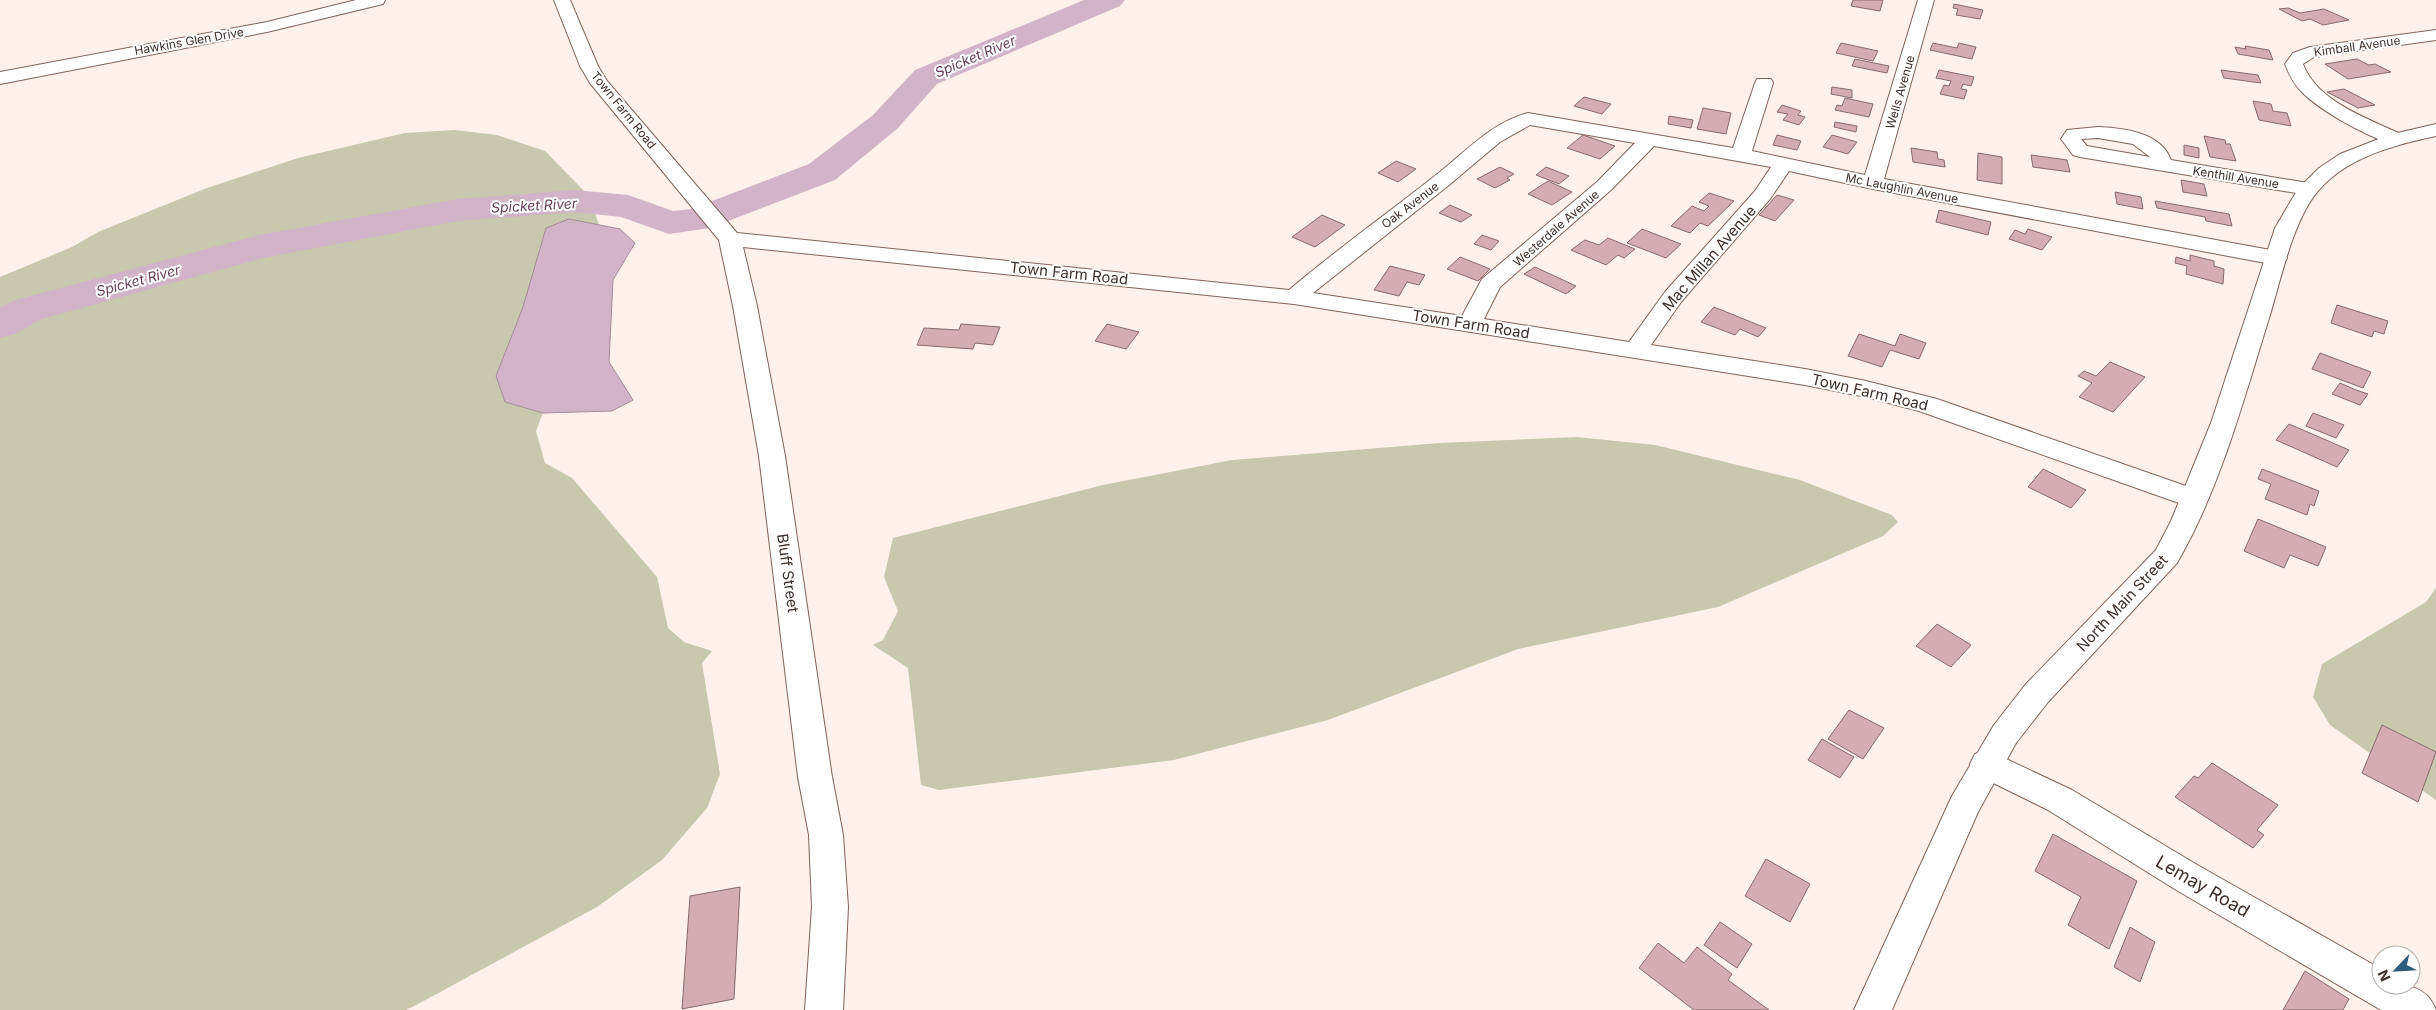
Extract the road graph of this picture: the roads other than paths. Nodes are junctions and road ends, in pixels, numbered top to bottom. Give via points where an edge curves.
1 (377, 0) edge
2 (562, 0) edge
3 (1926, 0) edge
4 (2436, 35) edge
5 (0, 78) edge
6 (1764, 83) dead end
7 (1528, 119) joint
8 (2436, 130) edge
9 (1650, 139) junction
10 (2396, 139) junction
11 (1741, 156) junction
12 (666, 162) joint
13 (1783, 165) junction
14 (2164, 165) dead end
15 (1873, 183) junction
16 (2308, 189) junction
17 (718, 223) junction
18 (2276, 258) junction
19 (1294, 297) junction
20 (1470, 323) junction
21 (1634, 351) junction
22 (2193, 499) junction
23 (1987, 764) junction
24 (824, 1010) edge
25 (1873, 1010) edge
26 (2417, 1010) edge

1 - 5 street, Hawkins Glen Drive via 267,27
2 - 12 street, Town Farm Road via 599,83
3 - 15 street, Wells Avenue
4 - 10 street, Kimball Avenue via 2310,52 2299,57 2294,64 2300,81 2311,91 2360,122
6 - 11 street
7 - 9 street, Mc Laughlin Avenue
7 - 19 street, Oak Avenue via 1511,125 1487,142
8 - 10 street, North Main Street
9 - 11 street, Mc Laughlin Avenue
9 - 20 street, Westerdale Avenue via 1604,186 1490,284
10 - 16 street, North Main Street via 2346,158
11 - 13 street, Mc Laughlin Avenue
12 - 17 street, Bluff Street
13 - 15 street, Mc Laughlin Avenue
13 - 21 street, Mac Millan Avenue via 1763,195 1673,297
14 - 16 street, Kenthill Avenue
15 - 18 street, Mc Laughlin Avenue
16 - 18 street, North Main Street via 2286,228
17 - 19 street, Town Farm Road
17 - 24 street, Bluff Street via 746,306 772,456 815,777 826,835 830,908
18 - 22 street, North Main Street via 2224,423
19 - 20 street, Town Farm Road
20 - 21 street, Town Farm Road
21 - 22 street, Town Farm Road via 1805,377 1896,396
22 - 23 street, North Main Street via 2167,556 2037,693 2005,734
23 - 25 street, North Main Street via 1964,806
23 - 26 street, Lemay Road via 2060,800

